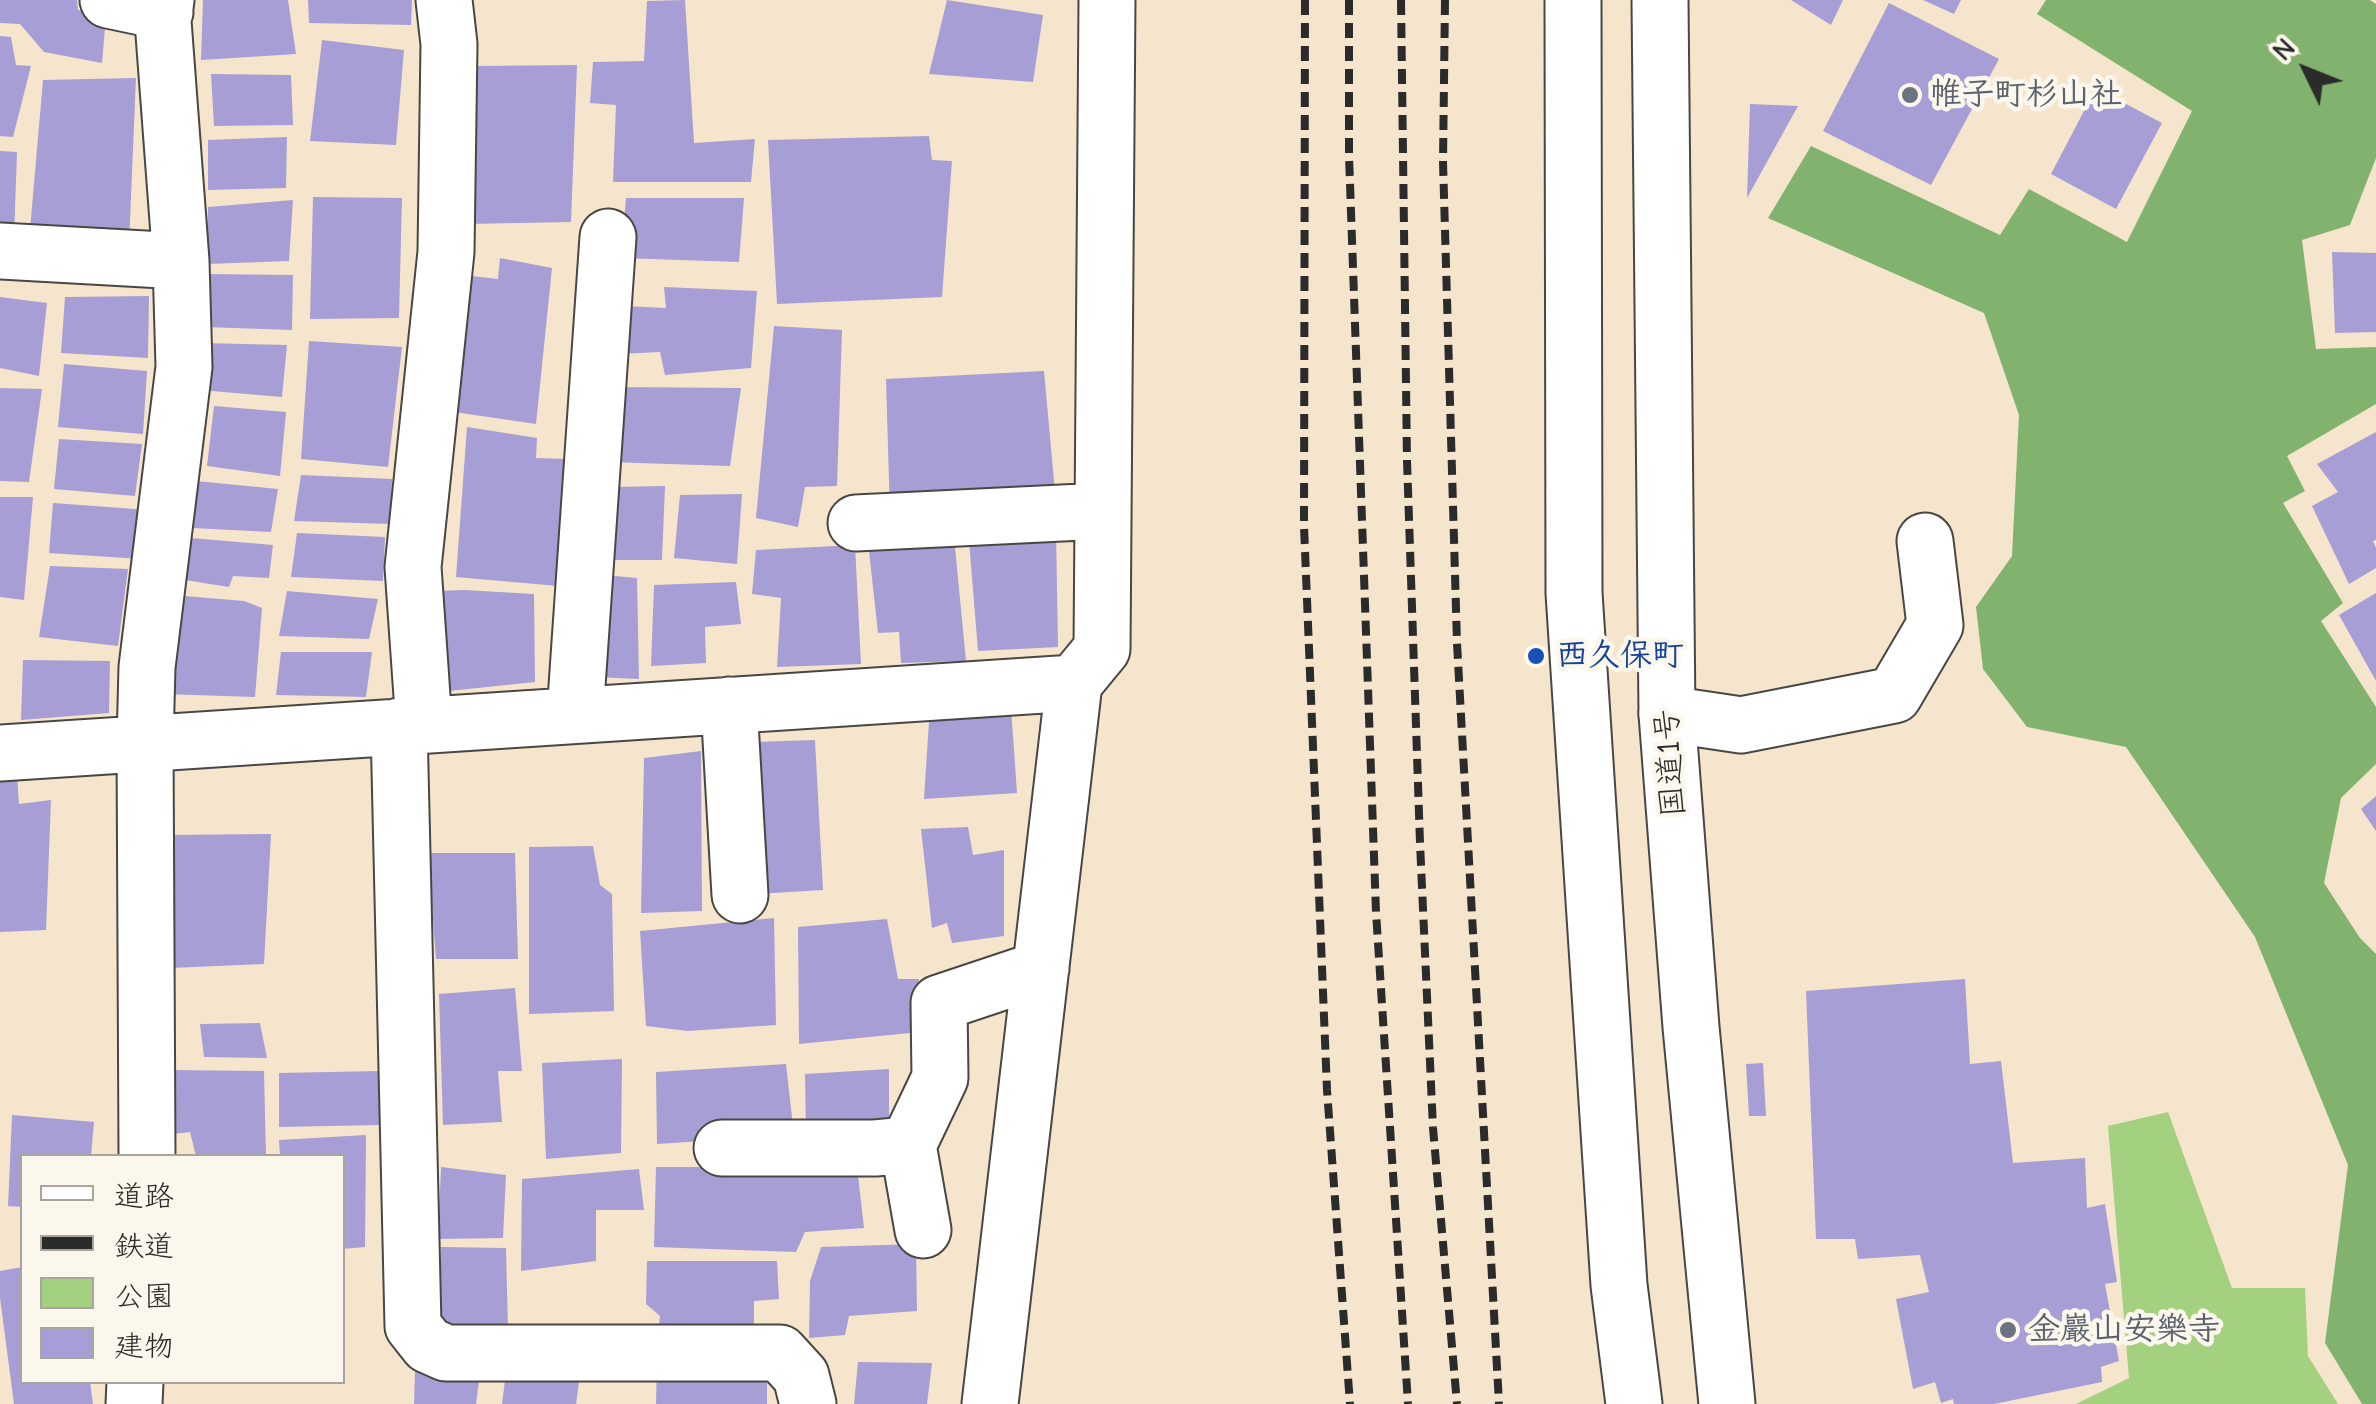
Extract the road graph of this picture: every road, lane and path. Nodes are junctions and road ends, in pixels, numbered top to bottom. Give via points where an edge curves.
1 (108, 0) edge
2 (444, 0) edge
3 (1107, 0) edge
4 (1573, 0) edge
5 (1660, 0) edge
6 (165, 11) edge
7 (608, 237) dead end
8 (0, 251) edge
9 (182, 261) junction
10 (1103, 511) junction
11 (856, 523) dead end
12 (1925, 541) dead end
13 (1074, 683) junction
14 (729, 706) junction
15 (1667, 714) junction
16 (575, 716) junction
17 (411, 726) junction
18 (145, 742) junction
19 (0, 753) edge
20 (740, 895) dead end
21 (1040, 968) junction
22 (908, 1145) junction
23 (722, 1148) dead end
24 (147, 1154) edge
25 (923, 1230) dead end
26 (808, 1404) edge
27 (990, 1404) edge
28 (1634, 1404) edge
29 (1728, 1404) edge

1 - 6 main road
2 - 17 main road via 446,252 413,567
3 - 10 main road
4 - 28 main road via 1574,593 1619,1285
5 - 15 main road, 国道1号
6 - 9 main road
7 - 16 main road
8 - 9 main road
9 - 18 main road via 184,367 147,667
10 - 11 main road
10 - 13 main road via 1102,649
12 - 15 main road via 1934,624 1894,694 1741,726
13 - 14 main road
13 - 21 main road
14 - 16 main road
14 - 20 main road
15 - 29 main road, 国道1号
16 - 17 main road
17 - 18 main road
17 - 26 main road via 413,1326 428,1345 446,1353 780,1354 800,1376
18 - 19 main road
18 - 24 main road
21 - 22 main road via 939,1003 940,1078
21 - 27 main road
22 - 23 main road
22 - 25 main road

